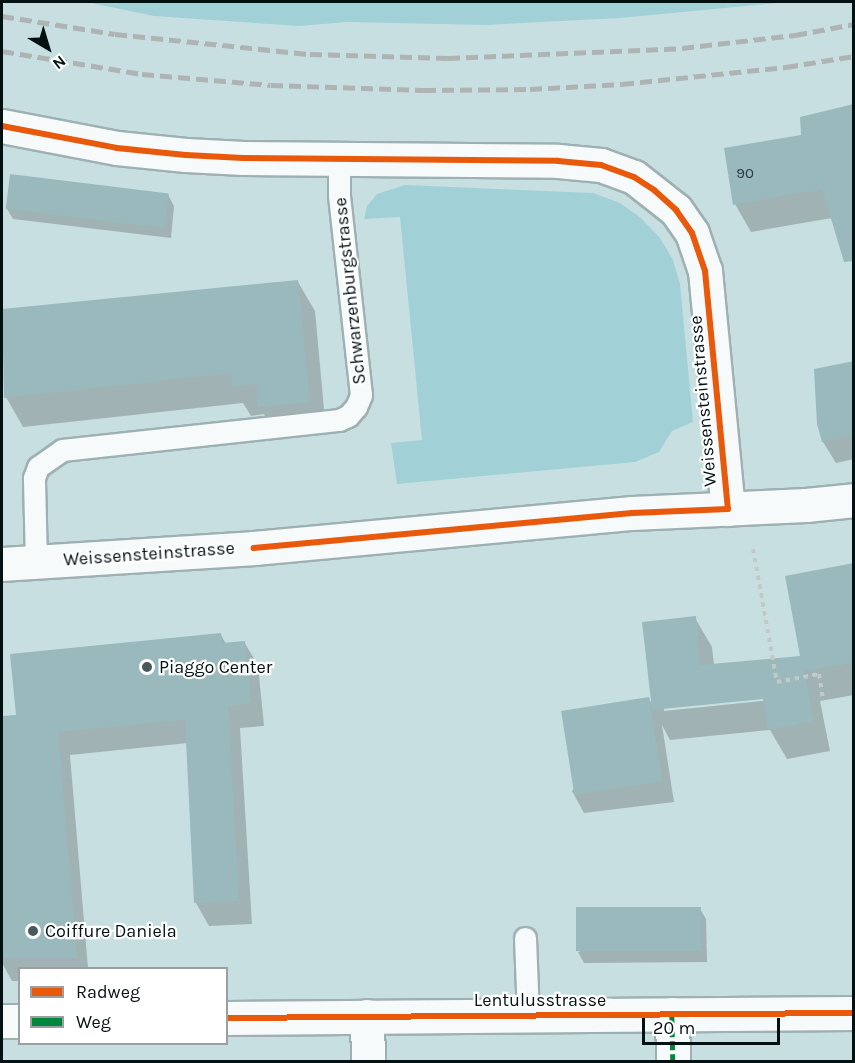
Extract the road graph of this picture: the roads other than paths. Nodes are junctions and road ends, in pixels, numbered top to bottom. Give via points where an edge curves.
1 (2, 126) edge
2 (339, 159) junction
3 (854, 500) edge
4 (728, 509) junction
5 (36, 562) junction
6 (2, 564) edge
7 (525, 939) dead end
8 (854, 1013) edge
9 (672, 1014) junction
10 (528, 1015) junction
11 (368, 1016) junction
12 (228, 1018) edge
13 (2, 1021) edge
14 (18, 1021) edge
15 (368, 1062) edge
16 (673, 1062) edge

1 - 2 street via 117,148 186,155
2 - 4 street, Weissensteinstrasse via 558,161 601,165 634,177 676,210 692,233 705,271
2 - 5 lane, Schwarzenburgstrasse via 339,195 361,395 356,407 339,420 62,450 38,467 34,478
3 - 4 street, Weissensteinstrasse
4 - 5 street, Weissensteinstrasse via 632,513 254,548
5 - 6 street, Weissensteinstrasse
7 - 10 lane
8 - 9 street, Lentulusstrasse
9 - 10 street, Lentulusstrasse
9 - 16 street
10 - 11 street, Lentulusstrasse
11 - 12 street, Lentulusstrasse
11 - 15 street
13 - 14 street

